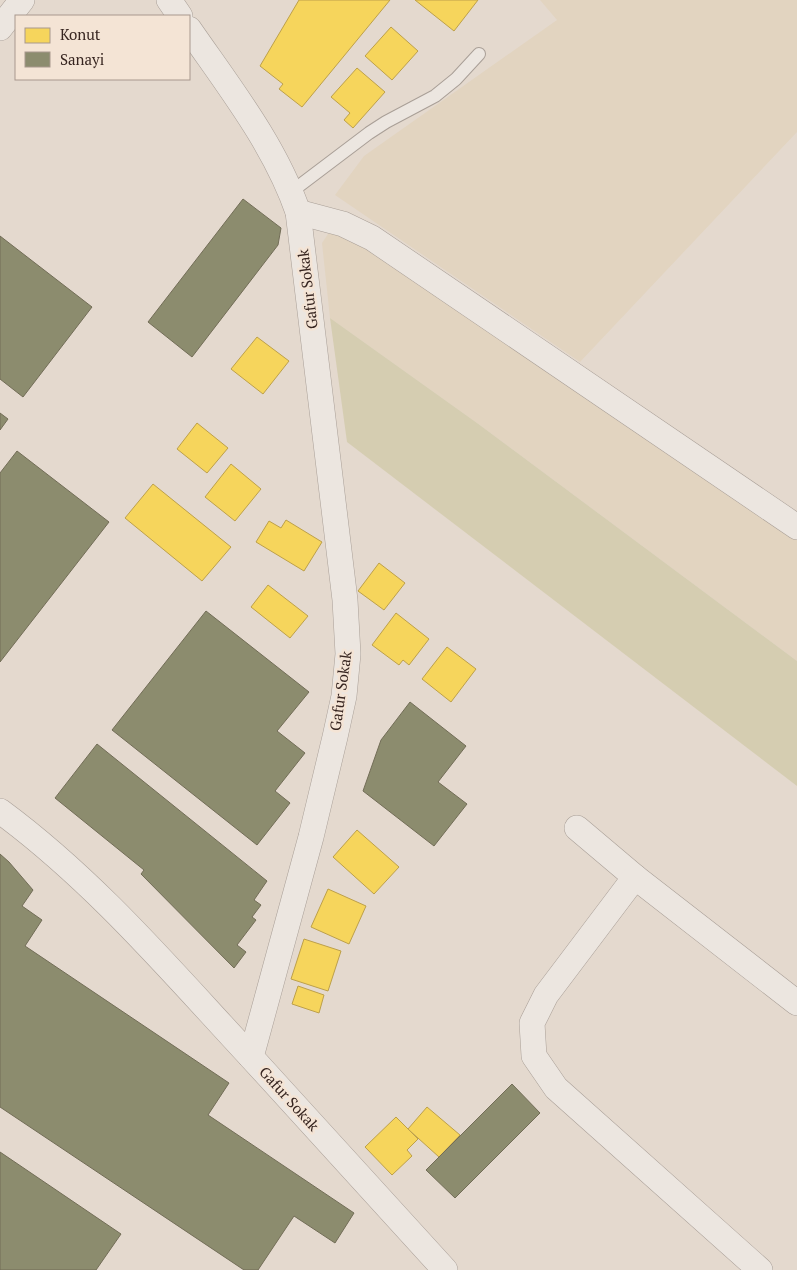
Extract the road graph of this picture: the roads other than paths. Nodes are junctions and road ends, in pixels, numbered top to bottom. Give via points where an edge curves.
1 (22, 0) edge
2 (168, 0) edge
3 (179, 15) edge
4 (0, 28) edge
5 (190, 30) edge
6 (479, 54) dead end
7 (294, 202) junction
8 (797, 527) edge
9 (0, 811) edge
10 (576, 828) dead end
11 (635, 877) junction
12 (797, 1003) edge
13 (250, 1057) junction
14 (445, 1270) edge
15 (760, 1270) edge

1 - 4 street
2 - 3 street
5 - 7 street, Gafur Sokak via 247,113
6 - 7 lane via 435,96 369,133
7 - 8 street via 372,238
7 - 13 street, Gafur Sokak via 345,600 348,654 344,696 311,837
9 - 13 street via 99,894
10 - 11 street
11 - 12 street
11 - 15 street via 546,995 532,1023 534,1056 556,1088
13 - 14 street, Gafur Sokak

